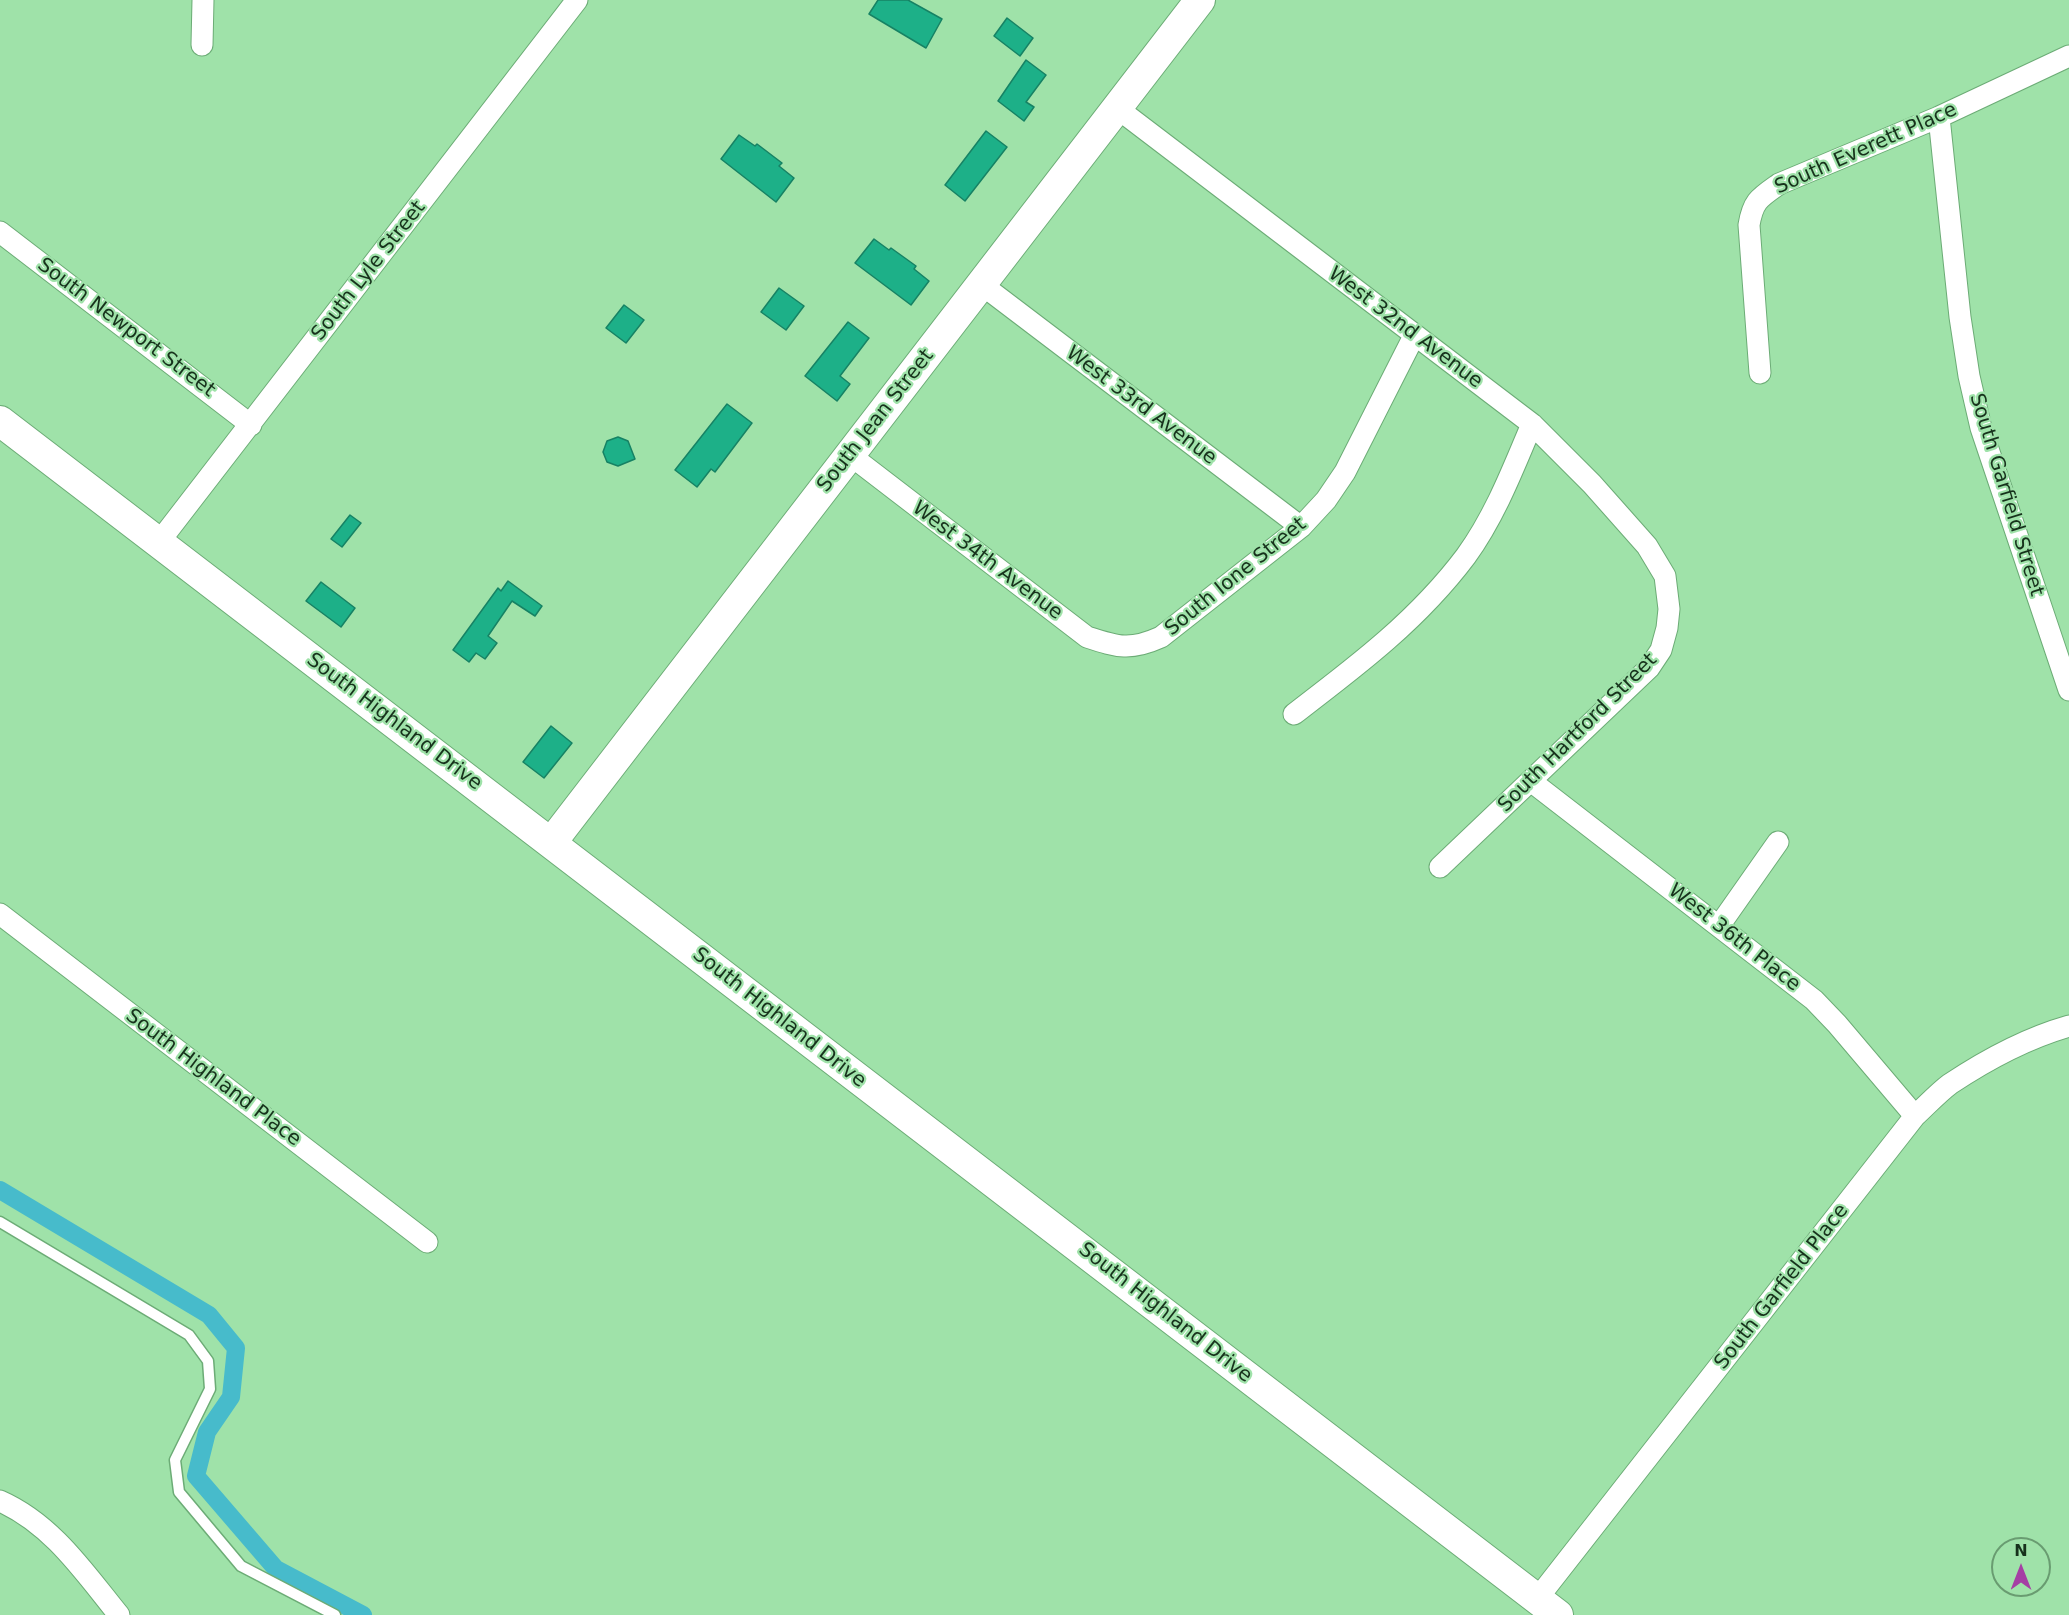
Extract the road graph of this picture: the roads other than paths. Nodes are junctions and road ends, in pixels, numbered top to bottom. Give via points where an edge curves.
1 (203, 0) edge
2 (1200, 0) edge
3 (574, 1) edge
4 (202, 45) dead end
5 (2069, 56) edge
6 (1118, 108) junction
7 (1939, 117) junction
8 (0, 232) edge
9 (981, 284) junction
10 (1414, 336) junction
11 (1760, 374) dead end
12 (0, 421) edge
13 (1532, 424) junction
14 (251, 425) junction
15 (850, 455) junction
16 (1301, 527) junction
17 (159, 542) junction
18 (1665, 576) joint
19 (1134, 647) joint
20 (2069, 690) edge
21 (1294, 714) dead end
22 (1532, 782) junction
23 (1778, 842) dead end
24 (551, 843) junction
25 (1440, 867) dead end
26 (0, 914) edge
27 (1719, 926) junction
28 (2069, 1026) edge
29 (1915, 1116) junction
30 (0, 1221) edge
31 (427, 1242) dead end
32 (0, 1501) edge
33 (1548, 1607) edge
34 (119, 1615) edge
35 (335, 1615) edge

1 - 4 street
2 - 6 street, South Jean Street
3 - 14 street, South Lyle Street
5 - 7 street, South Everett Place
6 - 9 street, South Jean Street
6 - 10 street, West 32nd Avenue
7 - 11 street, South Everett Place via 1779,184 1752,208 1749,225
7 - 20 street, South Garfield Street via 1969,376 1985,438
8 - 14 street, South Newport Street
9 - 15 street, South Jean Street
9 - 16 street, West 33rd Avenue
10 - 13 street, West 32nd Avenue
10 - 16 street, South Ione Street via 1345,472
12 - 17 street, South Highland Drive
13 - 18 street, West 32nd Avenue via 1593,484 1647,546
13 - 21 street via 1506,486 1467,555 1425,605 1374,653
14 - 17 street, South Lyle Street
15 - 19 street, West 34th Avenue via 1087,637 1110,645
15 - 24 street, South Jean Street
16 - 19 street, South Ione Street via 1161,637
17 - 24 street, South Highland Drive
18 - 22 street, South Hartford Street via 1669,609 1661,650 1648,668
22 - 25 street, South Hartford Street
22 - 27 street, West 36th Place
23 - 27 street
24 - 33 street, South Highland Drive
26 - 31 street, South Highland Place
27 - 29 street, West 36th Place via 1814,1000
28 - 29 street, South Garfield Place via 2022,1043 1981,1065 1948,1085
29 - 33 street, South Garfield Place
30 - 35 lane via 189,1335 208,1361 210,1389 175,1460 179,1492 241,1566
32 - 34 street via 44,1529

